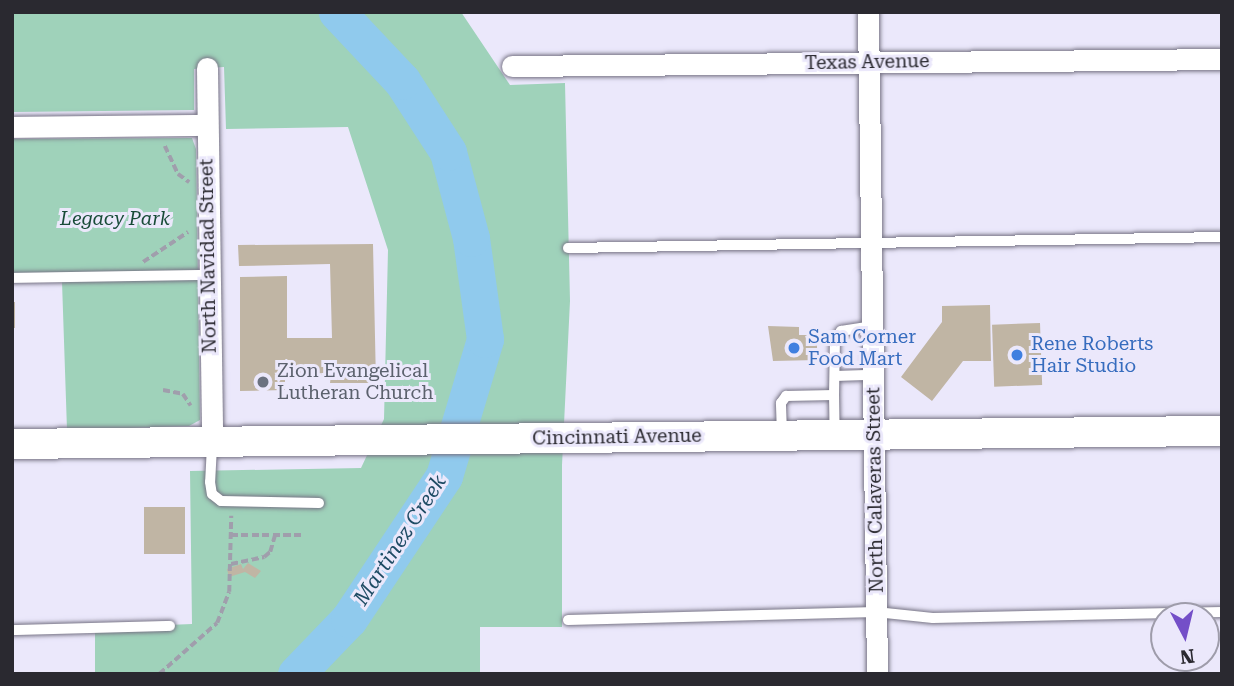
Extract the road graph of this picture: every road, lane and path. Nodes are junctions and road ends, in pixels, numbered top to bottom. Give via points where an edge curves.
1 (868, 12) edge
2 (1222, 59) edge
3 (869, 62) junction
4 (512, 66) dead end
5 (207, 68) dead end
6 (206, 125) junction
7 (12, 127) edge
8 (165, 141) dead end
9 (193, 189) dead end
10 (193, 224) dead end
11 (1222, 237) edge
12 (871, 242) junction
13 (568, 248) dead end
14 (138, 264) dead end
15 (209, 275) junction
16 (12, 278) edge
17 (872, 326) junction
18 (873, 375) junction
19 (835, 376) junction
20 (163, 390) dead end
21 (834, 395) junction
22 (194, 411) dead end
23 (1222, 430) edge
24 (835, 434) junction
25 (874, 434) junction
26 (782, 435) junction
27 (12, 444) edge
28 (212, 444) junction
29 (231, 503) junction
30 (319, 503) dead end
31 (231, 535) junction
32 (275, 535) junction
33 (301, 535) dead end
34 (231, 564) junction
35 (877, 612) junction
36 (1222, 612) edge
37 (568, 620) dead end
38 (170, 626) dead end
39 (12, 630) edge
40 (159, 674) edge
41 (877, 674) edge

1 - 3 street, North Calaveras Street
2 - 3 street, Texas Avenue
3 - 4 street, Texas Avenue
3 - 12 street, North Calaveras Street
5 - 6 street, North Navidad Street
6 - 7 street
6 - 15 street, North Navidad Street
8 - 9 path via 169,160
10 - 14 path via 181,240 152,252
11 - 12 lane
12 - 13 lane
12 - 17 street, North Calaveras Street
15 - 16 lane
15 - 28 street, North Navidad Street
17 - 18 street, North Calaveras Street
17 - 19 lane via 841,331 835,340
18 - 19 lane
18 - 25 street, North Calaveras Street
19 - 21 lane
20 - 22 path via 183,394
21 - 24 lane
21 - 26 lane via 786,396 781,403
23 - 25 street, Cincinnati Avenue
24 - 25 street, Cincinnati Avenue
24 - 26 street, Cincinnati Avenue
25 - 35 street, North Calaveras Street
26 - 28 street, Cincinnati Avenue
27 - 28 street, Cincinnati Avenue
28 - 29 lane via 212,494
29 - 30 lane
29 - 31 path
31 - 32 path
31 - 34 path
32 - 33 path
32 - 34 path via 274,546 264,556
34 - 40 path via 229,592 218,623
35 - 36 lane via 933,618
35 - 37 lane
35 - 41 street, North Calaveras Street
38 - 39 lane

